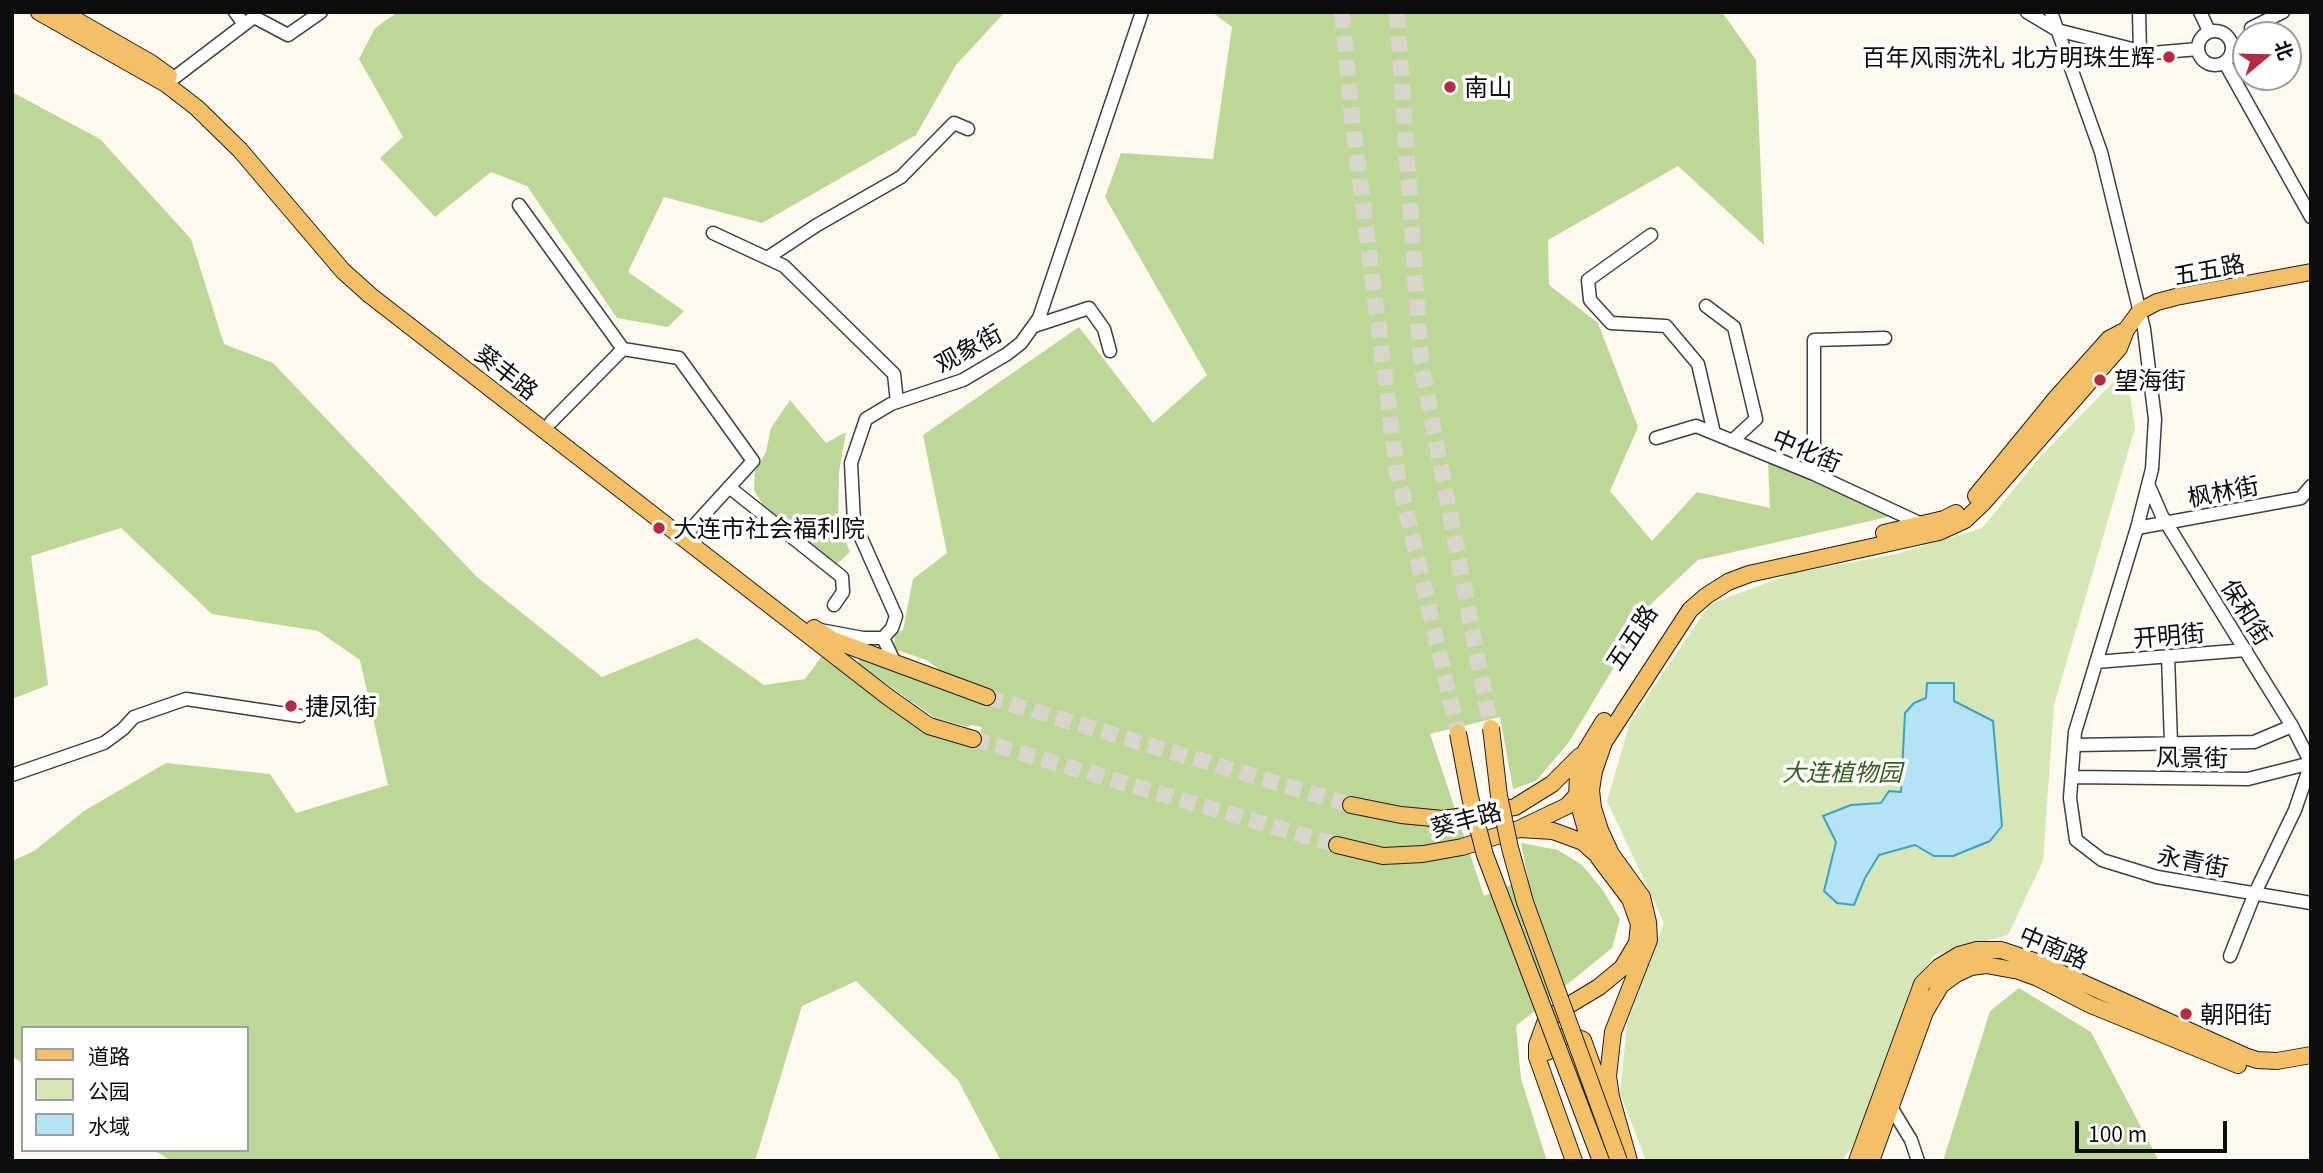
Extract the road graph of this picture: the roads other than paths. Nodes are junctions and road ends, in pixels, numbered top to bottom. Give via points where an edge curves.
1 (39, 12) edge
2 (62, 12) edge
3 (235, 12) edge
4 (321, 12) edge
5 (1142, 12) edge
6 (2027, 12) edge
7 (2051, 12) edge
8 (2139, 12) edge
9 (2200, 12) edge
10 (2283, 12) edge
11 (2265, 21) edge
12 (244, 24) junction
13 (2057, 30) junction
14 (2209, 31) junction
15 (2232, 32) edge
16 (2197, 49) junction
17 (2146, 52) junction
18 (2232, 52) edge
19 (2225, 63) junction
20 (170, 81) junction
21 (968, 129) dead end
22 (519, 205) dead end
23 (2311, 217) edge
24 (713, 233) dead end
25 (1651, 234) dead end
26 (766, 258) junction
27 (2311, 272) edge
28 (1706, 306) dead end
29 (2140, 311) junction
30 (1034, 326) junction
31 (2126, 330) junction
32 (1885, 338) dead end
33 (623, 349) junction
34 (1110, 351) dead end
35 (897, 402) junction
36 (551, 422) junction
37 (1714, 433) junction
38 (1656, 439) dead end
39 (1732, 441) junction
40 (1814, 474) junction
41 (2148, 484) junction
42 (2311, 486) edge
43 (729, 487) junction
44 (2167, 523) junction
45 (1922, 524) junction
46 (2137, 528) junction
47 (690, 530) junction
48 (1939, 532) junction
49 (834, 605) dead end
50 (818, 630) junction
51 (883, 638) junction
52 (2246, 650) junction
53 (2168, 656) junction
54 (2096, 662) junction
55 (895, 663) junction
56 (987, 697) tunnel mouth
57 (300, 716) dead end
58 (2292, 726) junction
59 (1492, 728) tunnel mouth
60 (1458, 733) tunnel mouth
61 (973, 739) tunnel mouth
62 (2171, 743) junction
63 (2074, 745) junction
64 (1585, 751) junction
65 (2311, 763) edge
66 (1594, 771) junction
67 (12, 775) edge
68 (2072, 777) junction
69 (1572, 802) junction
70 (1351, 804) tunnel mouth
71 (1515, 807) junction
72 (1536, 813) junction
73 (1581, 816) junction
74 (1519, 828) junction
75 (1601, 830) junction
76 (1337, 845) tunnel mouth
77 (1599, 858) junction
78 (2255, 893) junction
79 (2311, 902) edge
80 (2230, 956) dead end
81 (2311, 1047) edge
82 (2311, 1055) edge
83 (2290, 1059) junction
84 (2311, 1065) edge
85 (1541, 1070) junction
86 (1891, 1107) junction
87 (1623, 1144) junction
88 (1574, 1161) edge
89 (1601, 1161) edge
90 (1619, 1161) edge
91 (1629, 1161) edge
92 (1857, 1161) edge
93 (1871, 1161) edge
94 (1918, 1161) edge

1 - 20 main road, 葵丰路
2 - 20 main road, 葵丰路 via 151,63
3 - 12 street
4 - 12 street via 288,35 254,17
5 - 30 street, 观象街
6 - 13 street
7 - 13 street
8 - 17 street
9 - 14 street
10 - 11 street
12 - 20 street
13 - 17 street
13 - 29 street via 2101,152
14 - 15 street
14 - 16 street
16 - 17 street
16 - 19 street via 2207,64
18 - 19 street
19 - 23 street
20 - 36 main road, 葵丰路 via 215,111 243,139 366,278
20 - 61 main road, 葵丰路 via 240,150 343,271 371,296 888,697 929,726
21 - 26 street via 954,123 901,177
22 - 33 street
24 - 26 street
25 - 37 street via 1588,280 1590,300 1611,323 1666,326 1698,364
26 - 35 street via 784,266 894,374
27 - 29 main road, 五五路 via 2157,302
28 - 39 street via 1734,327 1756,419
29 - 31 main road, 五五路
29 - 41 street via 2155,419
30 - 34 street via 1089,308 1104,328
30 - 35 street, 观象街 via 1007,354 963,380
31 - 45 main road, 五五路 via 2109,339 1968,504 1944,519
31 - 48 main road, 五五路 via 2119,348 1983,503 1965,520
32 - 40 street via 1814,340
33 - 36 street
33 - 43 street via 679,358 753,461
35 - 51 street, 观象街 via 866,419 851,463 854,522 896,616
36 - 47 main road, 葵丰路
37 - 38 street, 中化街 via 1696,426
37 - 39 street, 中化街
39 - 40 street, 中化街
40 - 45 street, 中化街
41 - 44 street, 保和街
41 - 46 street
42 - 44 street, 枫林街 via 2301,498
43 - 47 street
43 - 49 street via 842,577 843,592
44 - 46 street, 枫林街
44 - 52 street, 保和街
45 - 48 street, 中化街
45 - 64 main road, 五五路 via 1741,565 1710,581 1676,610
46 - 54 street
47 - 50 main road, 葵丰路
48 - 66 main road, 五五路 via 1749,574 1706,596 1677,627 1604,742
50 - 51 street
50 - 55 main road, 葵丰路
51 - 55 street
52 - 53 street, 开明街
52 - 58 street, 保和街
53 - 54 street, 开明街
53 - 62 street
54 - 63 street
55 - 56 main road, 葵丰路
57 - 67 street via 186,699 134,717 104,743
58 - 62 street via 2254,742
58 - 65 street, 保和街
59 - 90 main road, bridge via 1499,796 1525,902
60 - 89 main road, bridge via 1485,855
62 - 63 street
63 - 68 street
64 - 69 main road, 五五路
64 - 71 main road, 葵丰路 via 1552,784
65 - 68 street, 风景街 via 2248,779
65 - 78 street via 2295,810
66 - 69 main road
66 - 75 main road, 五五路 via 1593,808
68 - 78 street, 永青街 via 2076,840 2102,860 2157,877
69 - 72 main road
69 - 73 main road
70 - 71 main road, 葵丰路 via 1443,819
71 - 72 main road
72 - 74 main road
73 - 75 main road
73 - 77 main road
74 - 76 main road, 葵丰路 via 1423,854 1383,856
74 - 77 main road, 葵丰路 via 1553,831 1583,842
75 - 87 main road, 五五路 via 1611,854 1642,897 1649,940 1613,1032 1609,1059 1611,1097
77 - 85 main road via 1636,912 1637,943 1622,968 1545,1023 1537,1045
78 - 79 street, 永青街
78 - 80 street
81 - 83 main road
82 - 83 main road, 中南路
83 - 92 main road, 中南路 via 2245,1056 2034,961 2001,950 1977,950 1938,967 1922,984
84 - 86 main road via 2273,1071 2243,1067 2091,1005 2038,978 1986,965 1956,974 1934,993
85 - 87 main road via 1546,1052 1563,1037 1583,1040
85 - 88 main road
86 - 93 main road
86 - 94 street
87 - 91 main road, 五五路

